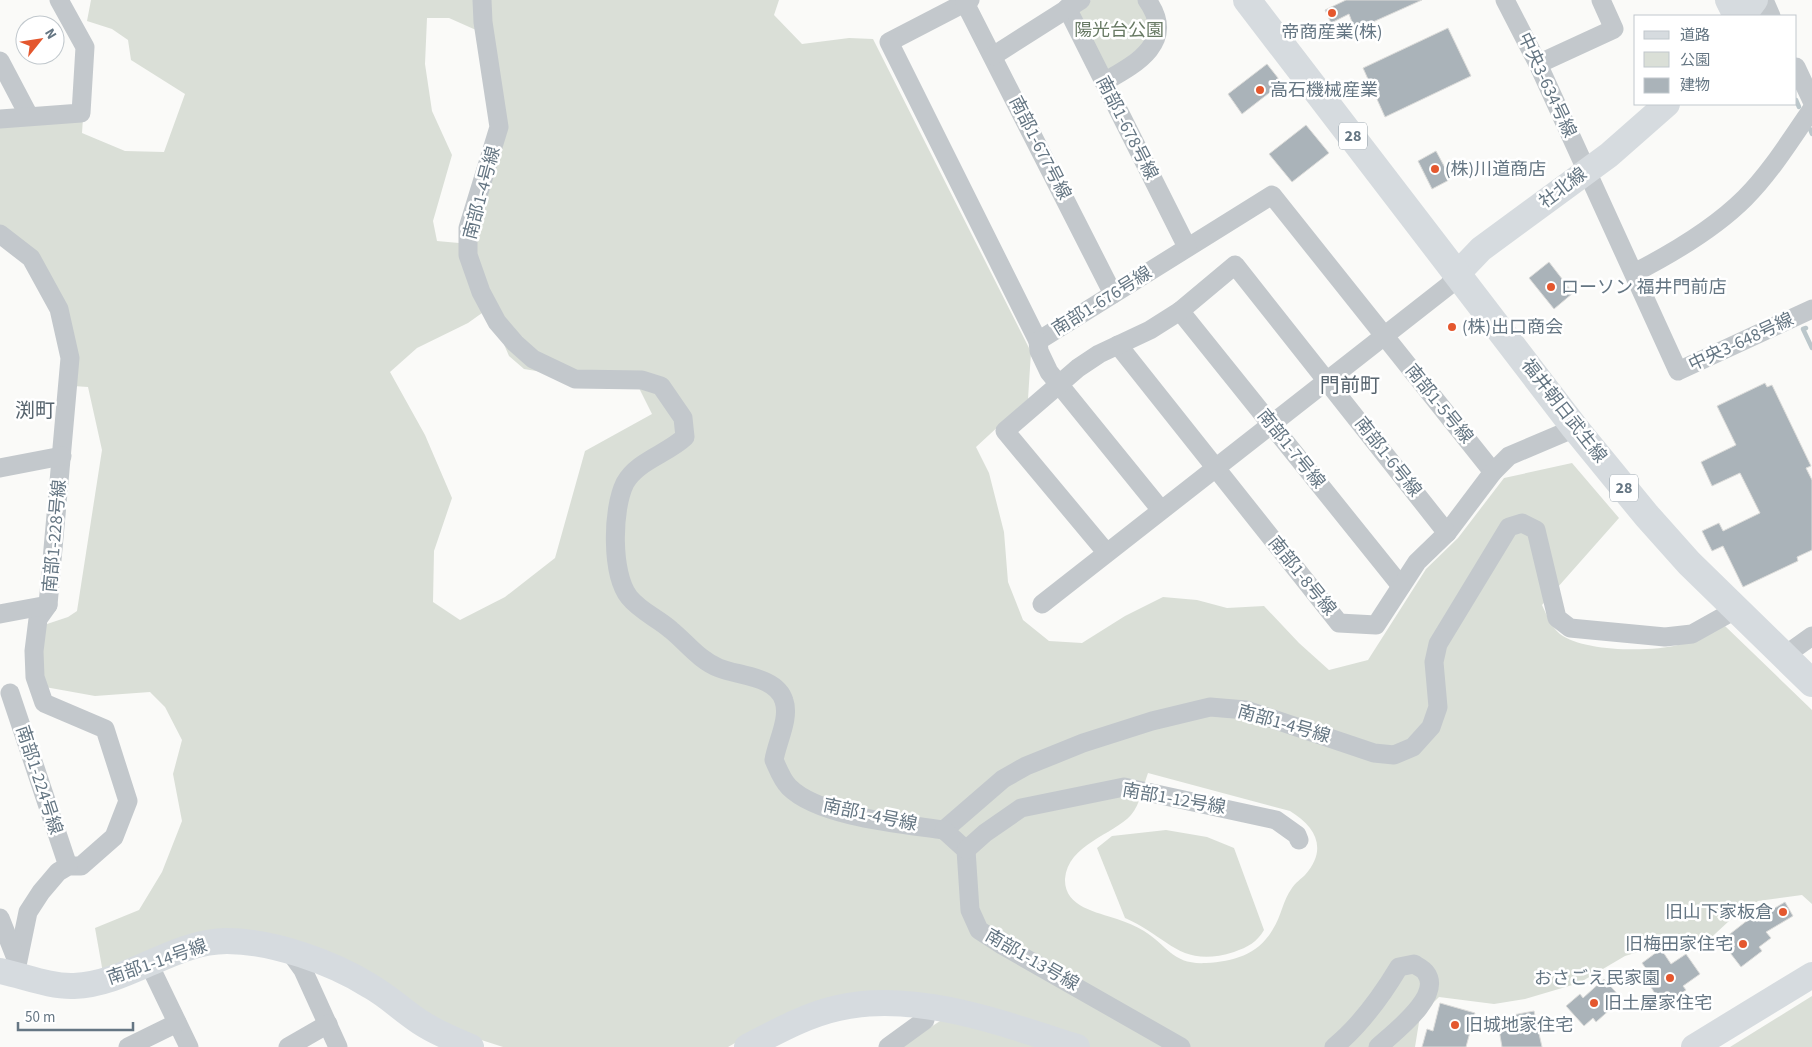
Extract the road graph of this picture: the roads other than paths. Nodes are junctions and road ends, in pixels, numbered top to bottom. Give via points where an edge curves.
1 (59, 0) edge
2 (482, 0) edge
3 (1147, 0) edge
4 (1247, 0) edge
5 (1505, 0) edge
6 (1601, 0) edge
7 (968, 2) edge
8 (1074, 4) edge
9 (993, 56) junction
10 (0, 61) edge
11 (1538, 64) junction
12 (1797, 69) edge
13 (1104, 82) junction
14 (1812, 100) edge
15 (1667, 105) edge
16 (1812, 109) edge
17 (29, 116) junction
18 (0, 119) edge
19 (1586, 170) junction
20 (0, 234) edge
21 (1187, 247) junction
22 (1458, 273) junction
23 (1634, 273) junction
24 (1113, 294) junction
25 (1180, 311) junction
26 (1811, 314) edge
27 (1384, 336) junction
28 (1038, 341) junction
29 (1118, 345) junction
30 (1328, 380) junction
31 (1059, 384) junction
32 (1271, 424) junction
33 (1576, 428) junction
34 (62, 456) junction
35 (1216, 467) junction
36 (0, 468) edge
37 (1493, 472) junction
38 (1161, 510) junction
39 (1448, 533) junction
40 (1106, 552) junction
41 (1401, 586) junction
42 (1042, 604) dead end
43 (48, 605) junction
44 (1735, 610) junction
45 (0, 614) edge
46 (1812, 637) edge
47 (1784, 656) junction
48 (1812, 683) edge
49 (37, 686) junction
50 (5, 694) edge
51 (944, 830) junction
52 (1299, 840) dead end
53 (966, 850) junction
54 (68, 866) junction
55 (0, 918) edge
56 (290, 952) junction
57 (149, 964) junction
58 (11, 969) edge
59 (1812, 975) edge
60 (927, 1005) junction
61 (177, 1023) junction
62 (328, 1024) junction
63 (128, 1047) edge
64 (189, 1047) edge
65 (288, 1047) edge
66 (338, 1047) edge
67 (471, 1047) edge
68 (747, 1047) edge
69 (888, 1047) edge
70 (1077, 1047) edge
71 (1181, 1047) edge
72 (1334, 1047) edge
73 (1378, 1047) edge
74 (1694, 1047) edge

1 - 17 street via 85,47 81,113
2 - 51 street, 南部1-4号線 via 499,127 468,236 468,255 481,292 497,322 533,359 575,379 642,380 661,386 684,418 685,437 676,446 637,468 625,484 615,548 620,580 629,597 696,654 718,667 763,681 779,691 785,715 774,760 787,786 803,799 858,815
3 - 13 street via 1157,29 1154,43 1146,56
4 - 22 main road, 福井朝日武生線 / 28
5 - 11 street, 中央3-634号線
6 - 11 street via 1614,29
7 - 9 street, 南部1-677号線
7 - 28 street, 南部1-676号線 via 889,42
8 - 9 street
8 - 13 street, 南部1-678号線
9 - 24 street, 南部1-677号線
10 - 17 street
11 - 19 street, 中央3-634号線
12 - 14 street
13 - 21 street, 南部1-678号線
15 - 19 street, 社北線
16 - 23 street via 1745,198 1685,244
17 - 18 street
19 - 22 street, 社北線 via 1481,249
19 - 23 street, 中央3-648号線
20 - 34 street, 南部1-228号線 via 31,258 59,309 70,358
21 - 24 street, 南部1-676号線
21 - 27 street, 南部1-676号線 via 1272,195
22 - 27 street via 1448,286
22 - 33 main road, 福井朝日武生線 / 28
23 - 26 street, 中央3-648号線 via 1678,370
24 - 28 street, 南部1-676号線
25 - 29 street
25 - 30 street, 南部1-6号線 via 1235,265
25 - 32 street, 南部1-7号線
27 - 30 street
27 - 37 street, 南部1-5号線
28 - 31 street via 1049,372
29 - 31 street
29 - 35 street, 南部1-8号線
30 - 32 street
30 - 39 street, 南部1-6号線
31 - 38 street
31 - 40 street via 1005,431
32 - 35 street
32 - 41 street, 南部1-7号線
33 - 37 street, 南部1-8号線 via 1509,456
33 - 44 main road, 福井朝日武生線 / 28 via 1647,516
34 - 36 street
34 - 43 street, 南部1-228号線
35 - 38 street
35 - 41 street, 南部1-8号線 via 1339,623 1376,625
37 - 39 street, 南部1-8号線
38 - 40 street
39 - 41 street, 南部1-8号線 via 1416,562
40 - 42 street
43 - 45 street
43 - 49 street, 南部1-228号線 via 38,619 34,652
44 - 47 main road, 福井朝日武生線 / 28
44 - 51 street, 南部1-4号線 via 1692,634 1665,637 1570,628 1557,618 1536,530 1522,523 1509,527 1438,644 1434,662 1438,707 1430,727 1413,747 1394,755 1374,752 1246,710 1210,707 1083,743 1026,766 997,784
46 - 47 street
47 - 48 main road, 福井朝日武生線 / 28
49 - 50 street
49 - 54 street, 南部1-228号線 via 44,703 105,729 128,801 114,837 81,866
50 - 54 street, 南部1-224号線
51 - 53 street
52 - 53 street, 南部1-12号線 via 1276,820 1124,787 1021,808
53 - 71 street, 南部1-13号線 via 970,910 979,930
54 - 58 street, 南部1-228号線 via 58,872 28,912
55 - 58 street
56 - 57 street, 南部1-14号線 via 256,944 220,941 191,946
56 - 62 street via 303,970
56 - 67 street, 南部1-14号線 via 340,969 421,1022
57 - 58 street, 南部1-14号線 via 74,986 49,983
57 - 61 street
59 - 74 street
60 - 68 street via 894,1002 839,1008 794,1023
60 - 69 street via 925,1020
60 - 70 street
61 - 63 street
61 - 64 street
62 - 65 street
62 - 66 street
72 - 73 street via 1384,994 1399,967 1414,964 1426,973 1430,985 1425,1002

